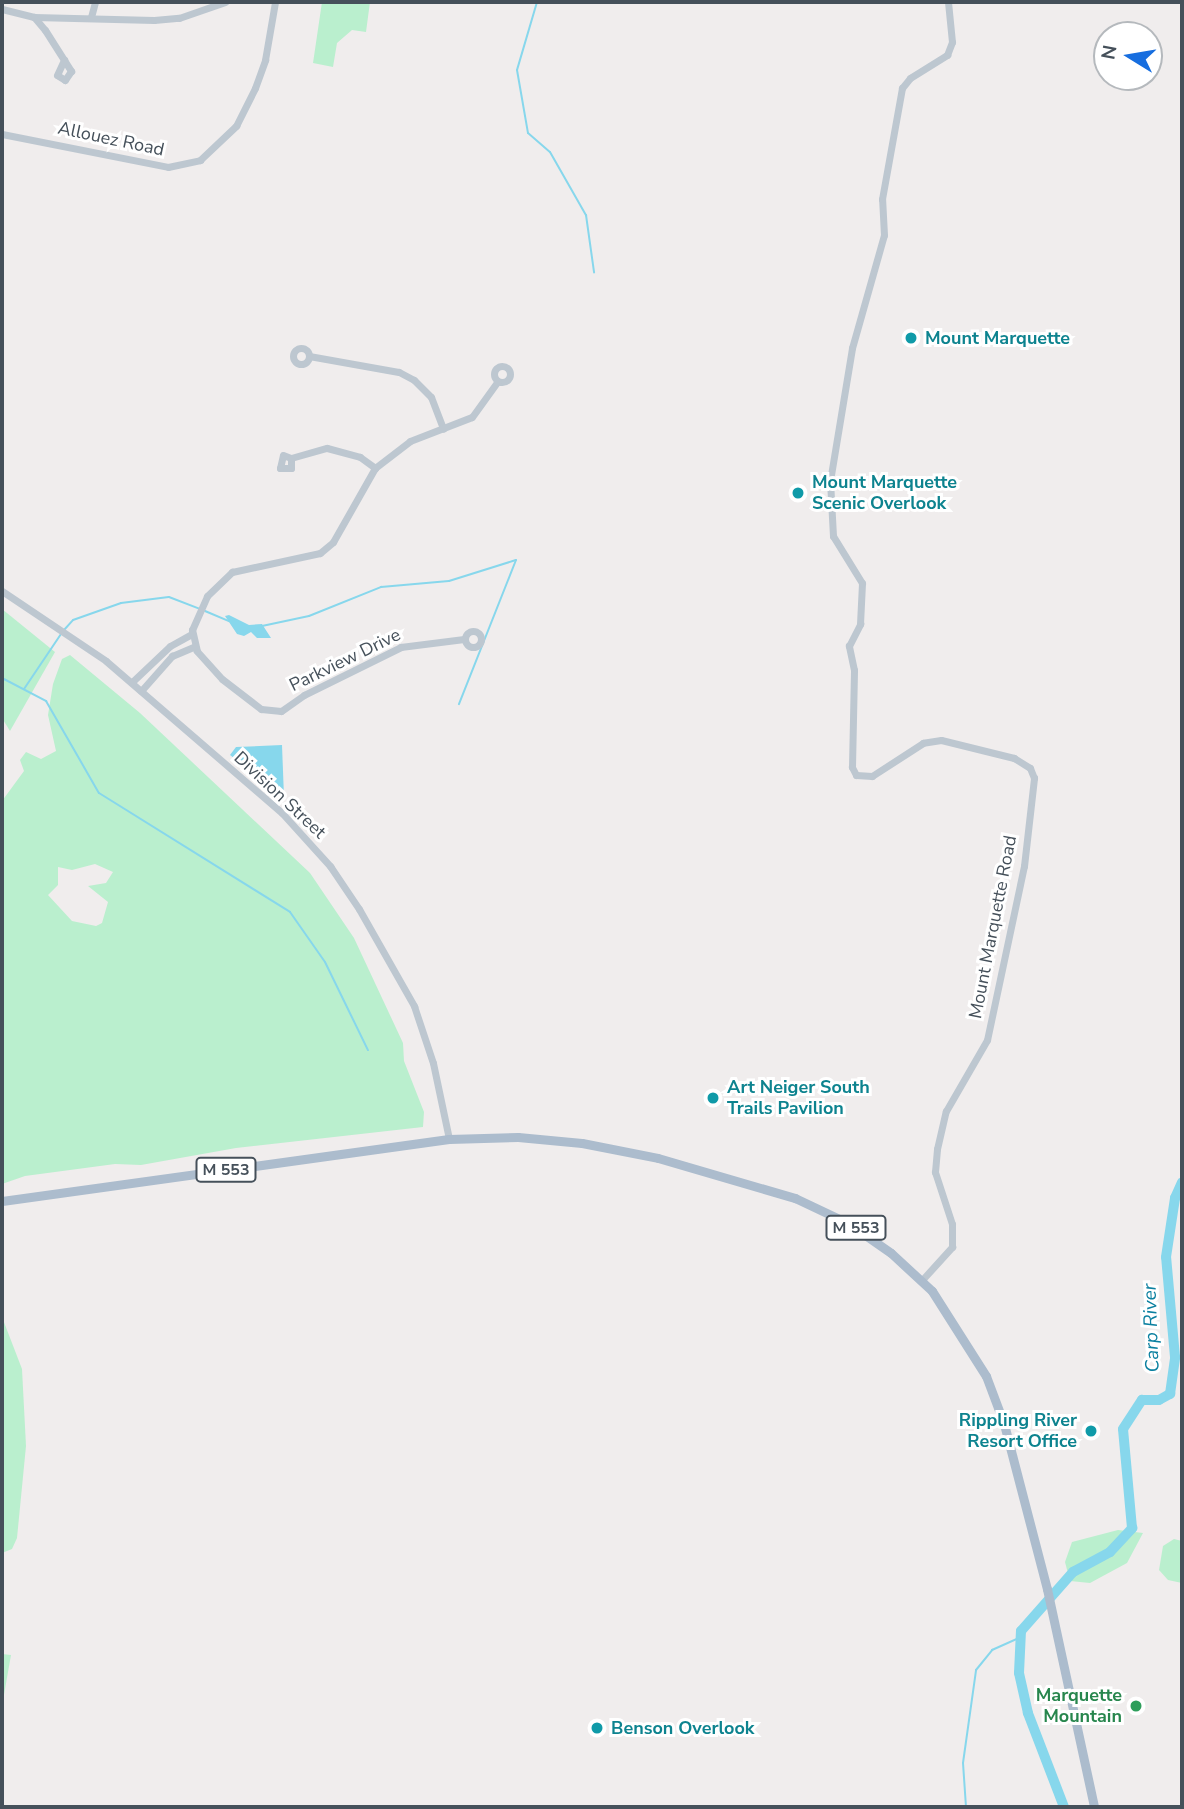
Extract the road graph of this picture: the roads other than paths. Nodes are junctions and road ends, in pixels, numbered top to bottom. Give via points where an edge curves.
1 (95, 2) edge
2 (225, 2) edge
3 (275, 2) edge
4 (948, 2) edge
5 (2, 9) edge
6 (34, 17) junction
7 (91, 18) junction
8 (64, 60) dead end
9 (2, 134) edge
10 (309, 356) dead end
11 (498, 381) dead end
12 (443, 429) junction
13 (291, 458) dead end
14 (375, 468) junction
15 (2, 591) edge
16 (192, 635) junction
17 (464, 639) dead end
18 (195, 646) junction
19 (132, 682) junction
20 (141, 691) junction
21 (449, 1139) junction
22 (2, 1201) edge
23 (922, 1280) junction
24 (1094, 1807) edge

1 - 7 street
2 - 7 street via 179,18
3 - 9 street, Allouez Road via 265,60 250,97 236,126 200,160 168,167
4 - 23 street, Mount Marquette Road via 952,42 947,55 910,78 899,101 881,210 884,234 852,348 830,481 833,536 862,583 860,624 849,646 854,670 852,767 856,775 872,776 923,743 941,740 1014,758 1030,768 1034,778 1024,866 987,1040 946,1111 936,1160 939,1192 954,1233 951,1247
5 - 6 street
6 - 7 street
6 - 8 street
10 - 12 street via 359,363 414,380 431,397
11 - 12 street via 472,417
12 - 14 street via 410,441
13 - 14 street via 327,449 360,457
14 - 16 street via 333,542 305,558 232,572 207,596
15 - 19 street, Division Street
16 - 18 street, Parkview Drive
16 - 19 street via 170,646
17 - 18 street, Parkview Drive via 401,647 281,711 261,709 222,679
18 - 20 street via 172,656
19 - 20 street, Division Street
20 - 21 street, Division Street via 282,813 344,886 414,1006 433,1063
21 - 22 main road, M 553
21 - 23 main road, M 553 via 507,1137 582,1143 658,1158 765,1188 848,1223
23 - 24 main road, M 553 via 965,1336 994,1394 1052,1609

